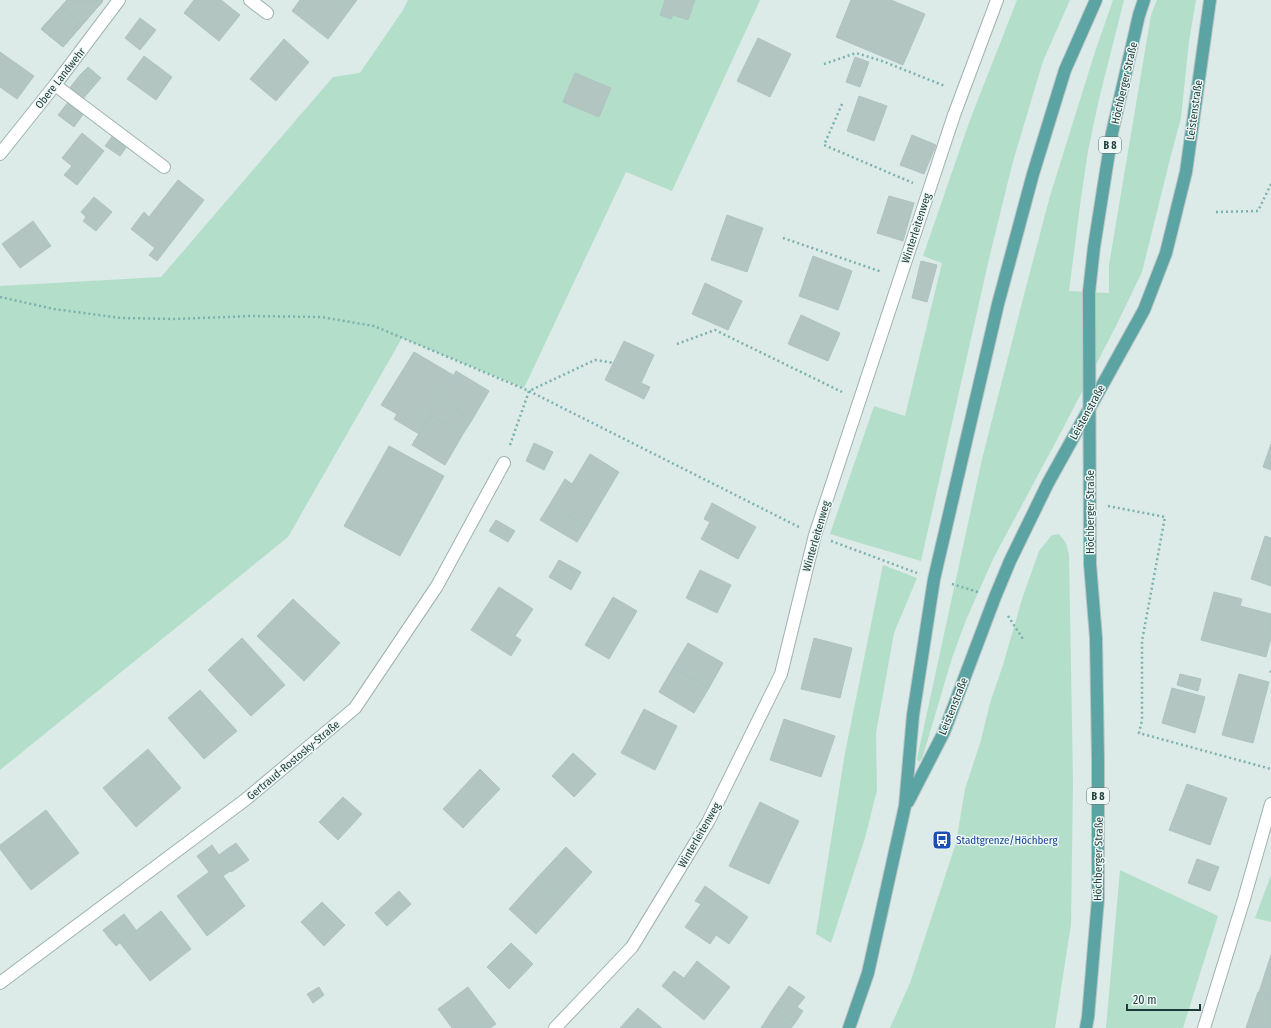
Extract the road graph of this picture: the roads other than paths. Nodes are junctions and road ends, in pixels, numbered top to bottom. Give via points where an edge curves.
1 (120, 0) edge
2 (250, 0) edge
3 (997, 0) edge
4 (1096, 0) edge
5 (1144, 0) edge
6 (1210, 0) edge
7 (267, 13) dead end
8 (55, 85) junction
9 (0, 154) edge
10 (164, 167) dead end
11 (504, 463) road end
12 (1271, 804) edge
13 (905, 806) junction
14 (0, 983) edge
15 (555, 1028) edge
16 (849, 1028) edge
17 (1086, 1028) edge
18 (1204, 1028) edge

1 - 8 street, Obere Landwehr
2 - 7 street
3 - 15 street, Winterleitenweg via 929,190 815,535 781,674 708,822 632,947
4 - 13 main road, Leistenstraße via 1065,70 1033,174 998,304 934,579 913,715
5 - 17 main road, Höchberger Straße / B 8, bridge via 1112,133 1089,292 1090,564 1096,646 1098,891
6 - 13 main road, Leistenstraße via 1186,172 1166,252 1144,310 1048,483 1010,561 944,732
8 - 9 street, Obere Landwehr
8 - 10 street
11 - 14 street, Gertraud-Rostosky-Straße via 437,586 355,708 245,800
12 - 18 street
13 - 16 main road, Leistenstraße via 868,973

